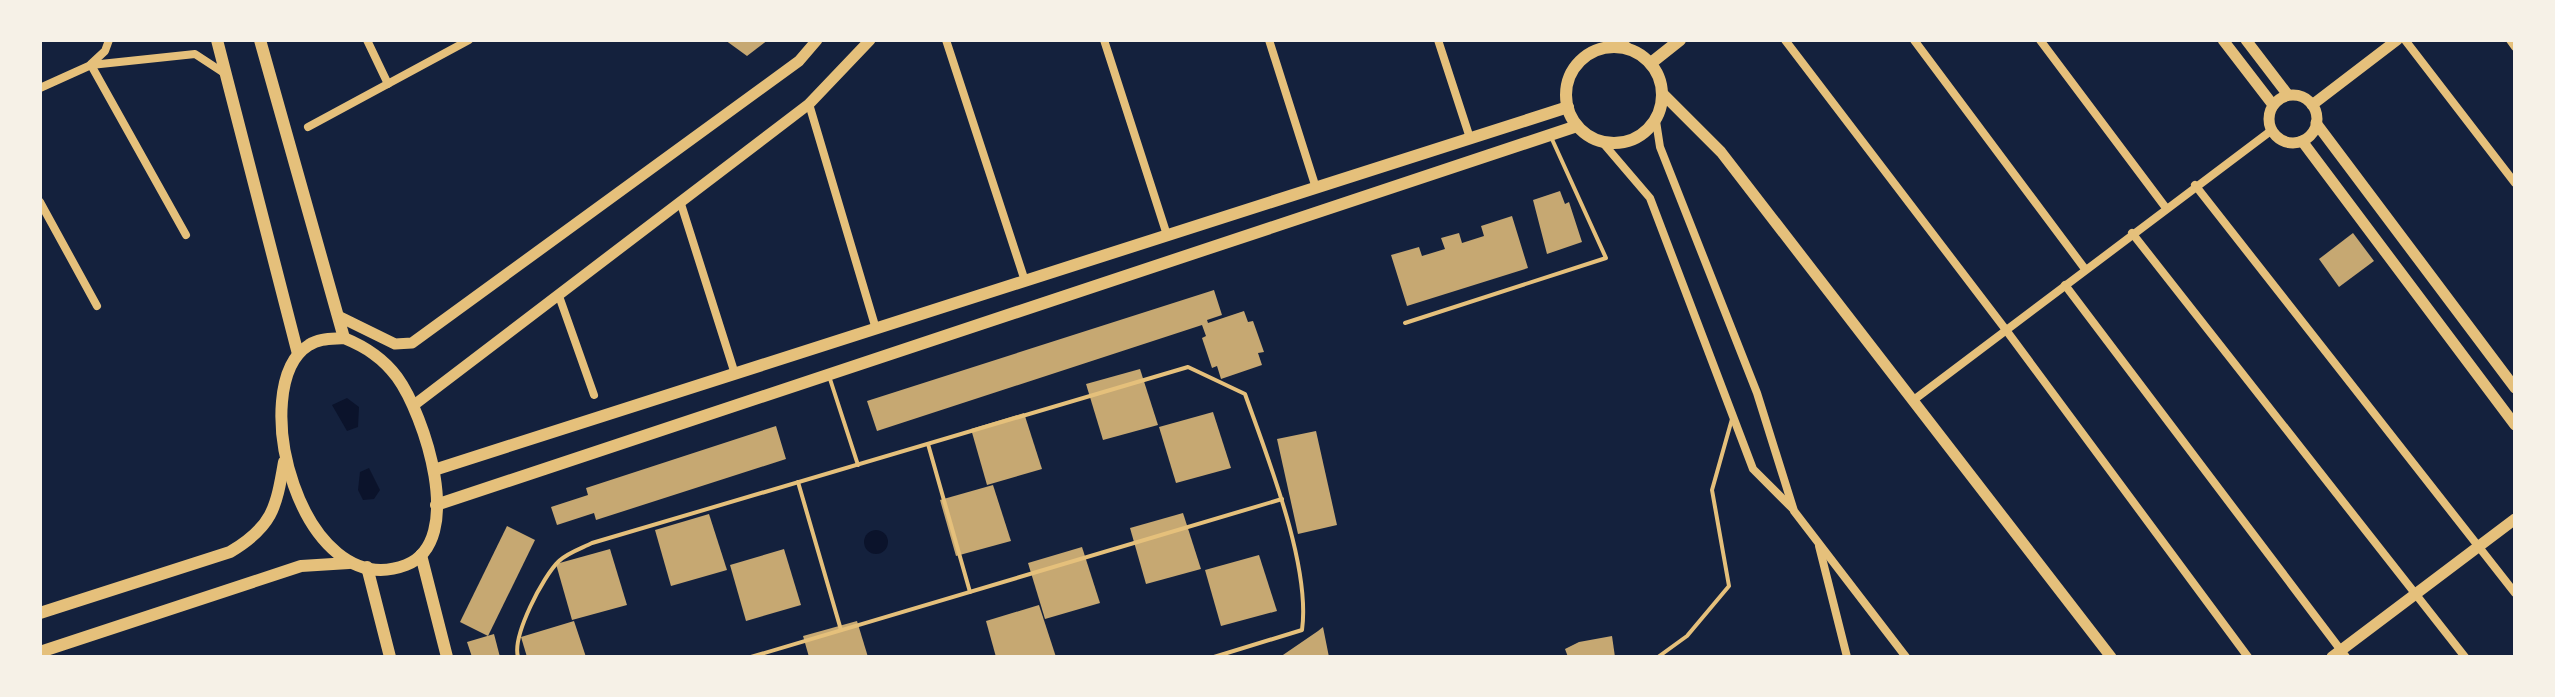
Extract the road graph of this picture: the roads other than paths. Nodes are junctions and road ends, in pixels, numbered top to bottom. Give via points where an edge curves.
1 (109, 40) edge
2 (217, 40) edge
3 (260, 40) edge
4 (367, 40) edge
5 (469, 40) edge
6 (870, 40) edge
7 (946, 40) edge
8 (1104, 40) edge
9 (1269, 40) edge
10 (1438, 40) edge
11 (1680, 40) edge
12 (1785, 40) edge
13 (1914, 40) edge
14 (2040, 40) edge
15 (2223, 40) edge
16 (2246, 40) edge
17 (2397, 40) edge
18 (2405, 40) edge
19 (2510, 40) edge
20 (812, 42) edge
21 (1623, 44) edge
22 (2515, 47) edge
23 (1651, 63) junction
24 (91, 65) junction
25 (228, 76) junction
26 (388, 84) junction
27 (40, 88) edge
28 (1663, 94) junction
29 (2288, 95) junction
30 (809, 104) junction
31 (2273, 105) junction
32 (2312, 105) junction
33 (1568, 107) junction
34 (1656, 121) junction
35 (2316, 123) junction
36 (1577, 126) junction
37 (308, 127) dead end
38 (2272, 130) junction
39 (1550, 135) junction
40 (1470, 138) junction
41 (2302, 141) junction
42 (1603, 143) junction
43 (2515, 183) edge
44 (2195, 185) junction
45 (1316, 188) junction
46 (40, 202) edge
47 (681, 204) junction
48 (2166, 208) junction
49 (2132, 233) junction
50 (186, 235) dead end
51 (1167, 235) junction
52 (2085, 269) junction
53 (1025, 281) junction
54 (2065, 285) junction
55 (559, 296) junction
56 (97, 306) dead end
57 (338, 316) junction
58 (1405, 323) dead end
59 (876, 329) junction
60 (2006, 330) junction
61 (344, 338) junction
62 (298, 354) junction
63 (828, 373) junction
64 (735, 374) junction
65 (2515, 388) edge
66 (594, 395) dead end
67 (1915, 399) junction
68 (414, 405) junction
69 (1734, 413) junction
70 (2515, 425) edge
71 (928, 444) junction
72 (286, 451) junction
73 (858, 465) junction
74 (434, 470) junction
75 (798, 482) junction
76 (1282, 499) junction
77 (436, 505) junction
78 (1794, 511) junction
79 (2515, 519) edge
80 (1818, 541) junction
81 (2479, 547) junction
82 (421, 555) junction
83 (349, 563) junction
84 (367, 567) junction
85 (970, 592) junction
86 (2515, 593) edge
87 (2417, 594) junction
88 (40, 613) edge
89 (842, 630) junction
90 (40, 652) edge
91 (2340, 655) edge
92 (390, 657) edge
93 (447, 657) edge
94 (518, 657) edge
95 (751, 657) edge
96 (1214, 657) edge
97 (1658, 657) edge
98 (1847, 657) edge
99 (1906, 657) edge
100 (2111, 657) edge
101 (2248, 657) edge
102 (2465, 657) edge

1 - 24 street
2 - 25 main road
3 - 57 main road
4 - 26 street
5 - 26 street
6 - 30 street
7 - 53 street
8 - 51 street
9 - 45 street
10 - 40 street
11 - 23 main road
12 - 60 street
13 - 52 street
14 - 48 street
15 - 31 street
16 - 29 street
17 - 32 street
18 - 43 street
19 - 22 street
20 - 57 street via 799,61 412,343 395,344
21 - 23 main road
21 - 33 main road via 1584,57 1567,83
23 - 28 main road
24 - 25 street via 195,54
24 - 27 street
24 - 50 street
25 - 62 main road
26 - 37 street
28 - 34 main road
28 - 67 street via 1721,152
29 - 31 street
29 - 32 street via 2302,96
30 - 47 street
30 - 59 street
31 - 38 street
32 - 35 street
33 - 36 main road
33 - 40 main road
34 - 42 main road via 1633,140
34 - 78 street via 1660,147 1757,393
35 - 41 street
35 - 65 street
36 - 39 main road
36 - 42 main road
38 - 41 street via 2288,142
38 - 44 street
39 - 58 lane via 1606,258
39 - 63 main road
40 - 45 main road
41 - 70 street
42 - 69 street via 1650,198
44 - 48 street
44 - 81 street
45 - 51 main road
46 - 56 street
47 - 55 street
47 - 64 street
48 - 49 street
49 - 52 street
49 - 87 street
51 - 53 main road
52 - 54 street
53 - 59 main road
54 - 60 street
54 - 91 street
55 - 66 street
55 - 68 street
57 - 61 main road
59 - 64 main road
60 - 67 street
60 - 101 street
61 - 62 main road via 321,340
61 - 68 main road via 383,361
62 - 72 main road via 289,370 282,408
63 - 73 lane
63 - 77 main road
64 - 74 main road
67 - 100 street
68 - 74 main road
69 - 78 street via 1753,469
69 - 97 lane via 1712,490 1729,586 1687,636
71 - 73 lane
71 - 76 lane via 1188,367 1245,394
71 - 85 lane
72 - 83 main road via 290,476 314,529
72 - 88 main road via 274,512 249,541 230,552
73 - 75 lane
74 - 77 main road
75 - 89 lane
75 - 94 lane via 592,543 559,560 530,607
76 - 85 lane
76 - 96 lane via 1305,609 1302,630
77 - 82 main road
78 - 80 street
79 - 81 street
80 - 98 street
80 - 99 street
81 - 86 street
81 - 87 street
82 - 84 main road via 398,567
82 - 93 main road
83 - 84 main road
83 - 90 main road via 301,566
84 - 92 main road
85 - 89 lane
87 - 91 street
87 - 102 street
89 - 95 lane

